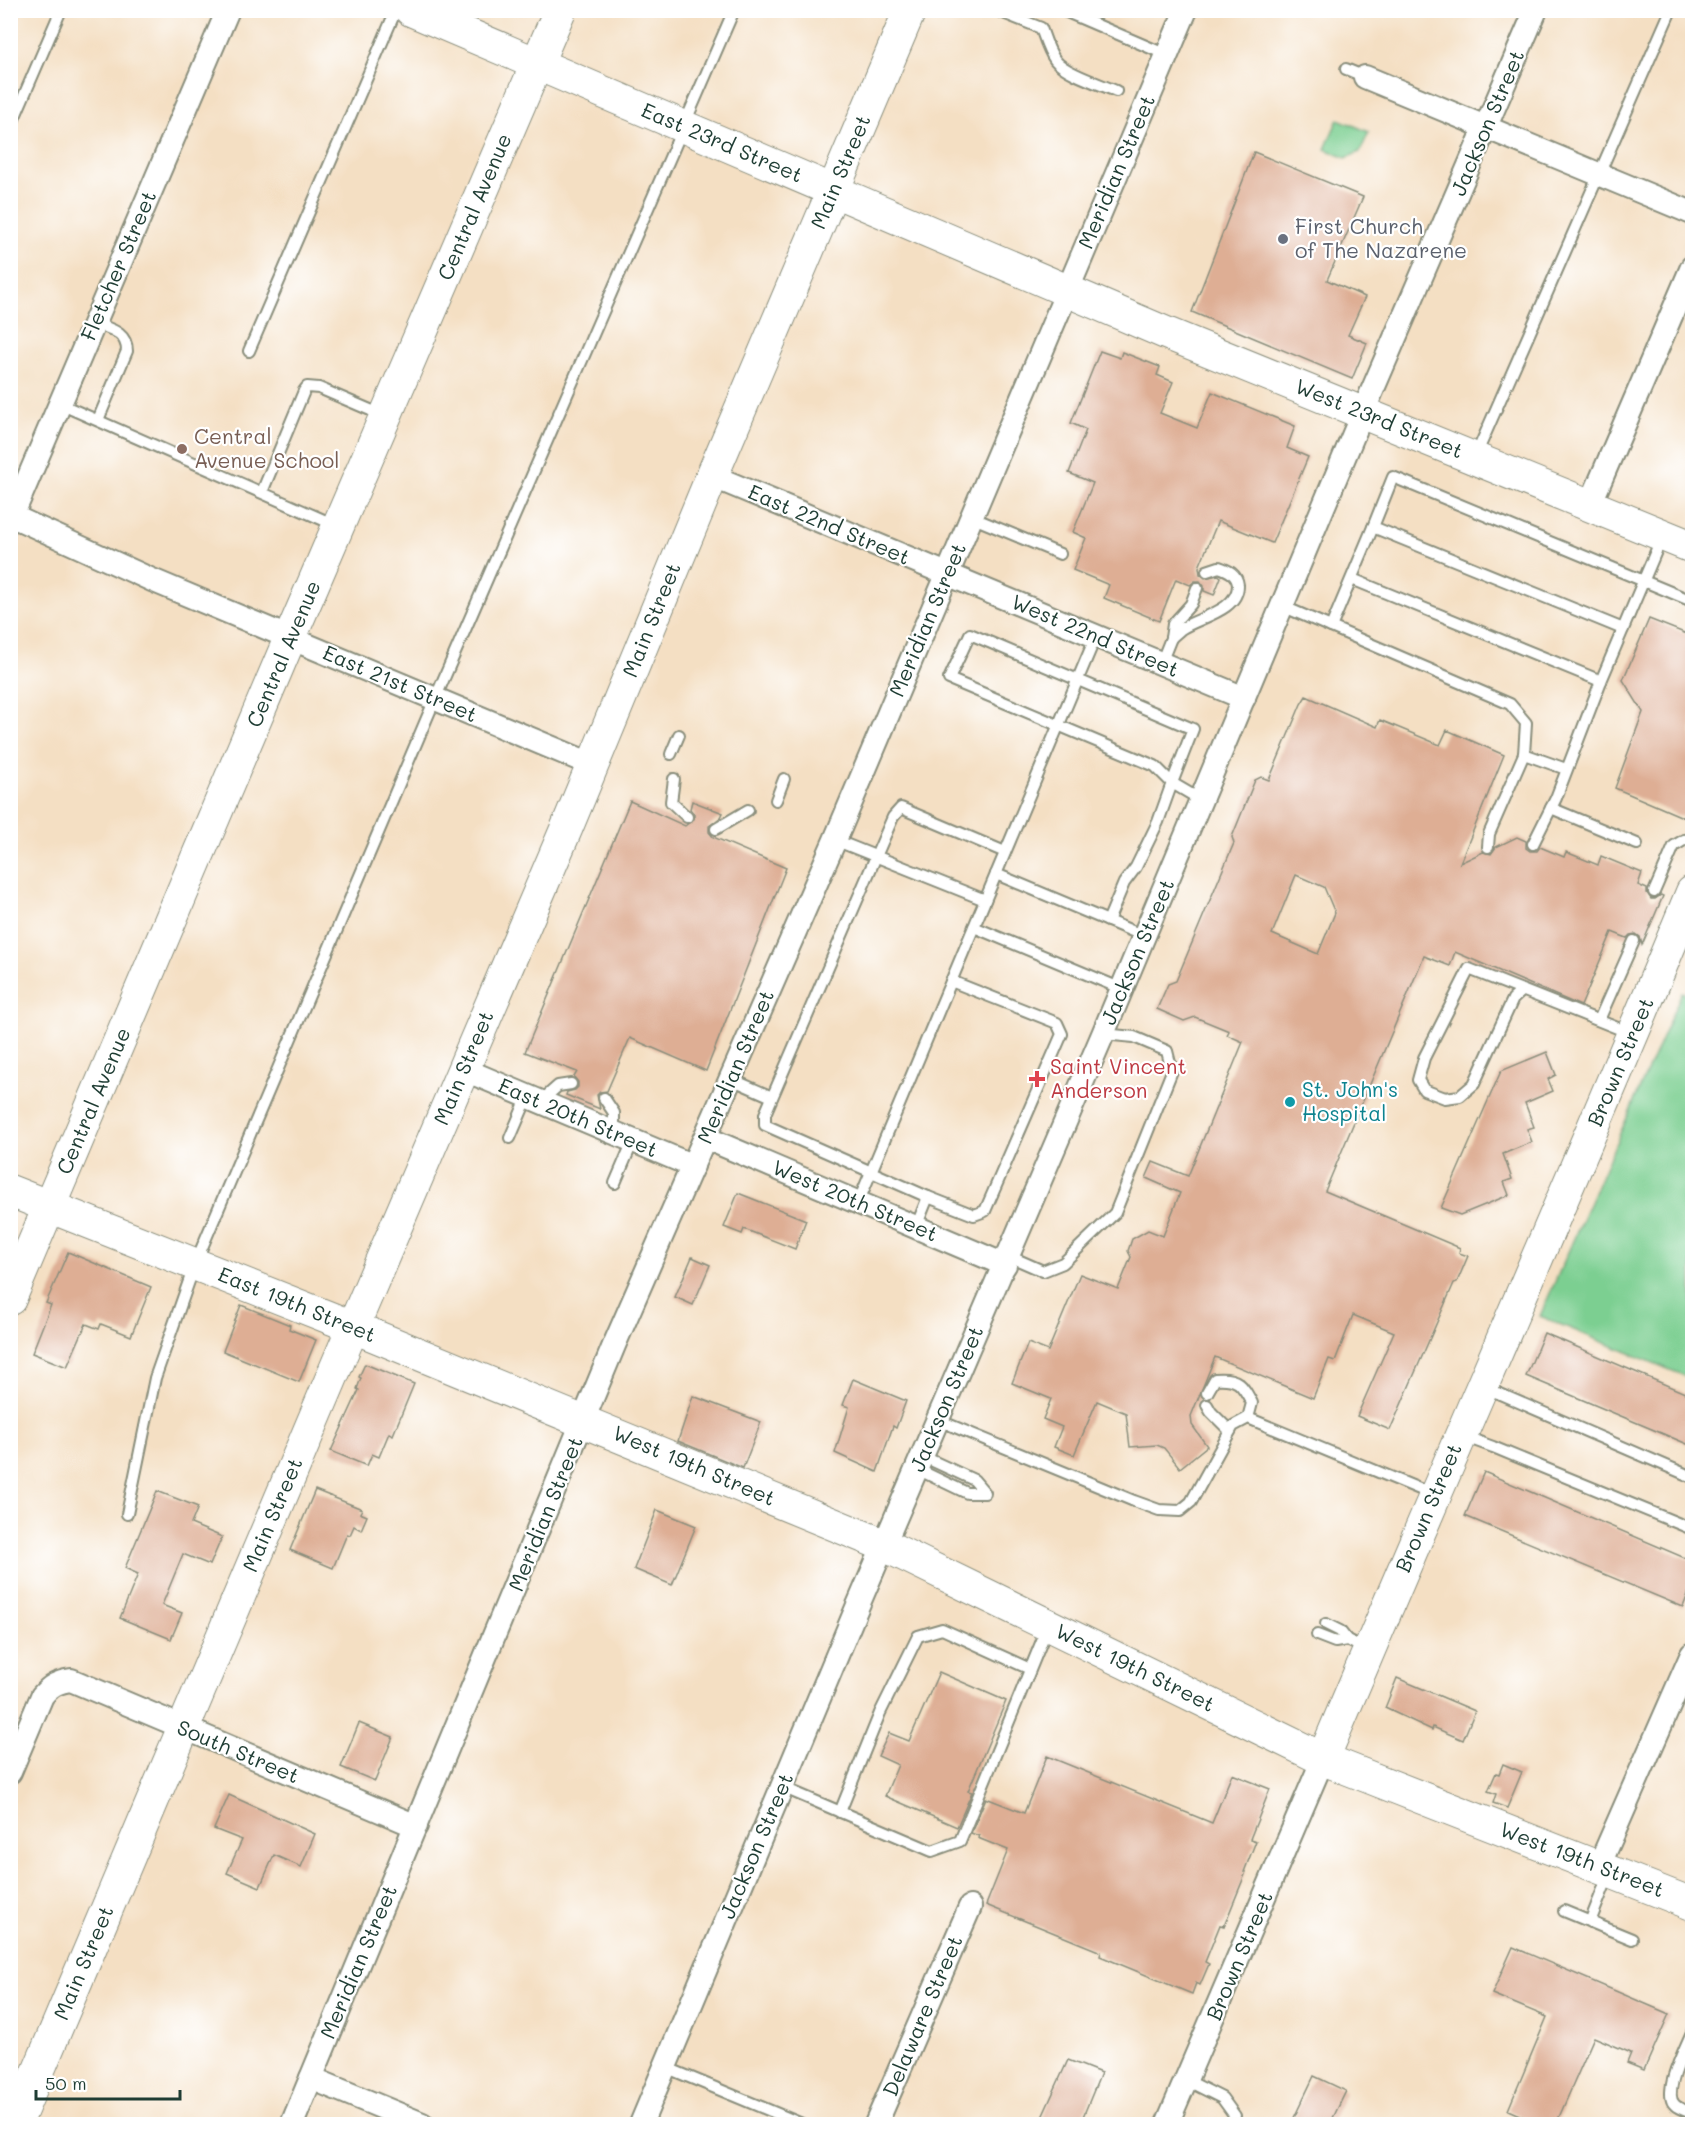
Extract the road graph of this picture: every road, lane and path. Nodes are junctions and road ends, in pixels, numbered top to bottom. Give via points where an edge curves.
1 (61, 10) edge
2 (228, 10) edge
3 (396, 10) edge
4 (411, 10) edge
5 (560, 10) edge
6 (734, 10) edge
7 (910, 10) edge
8 (996, 10) edge
9 (1062, 10) edge
10 (1186, 10) edge
11 (1536, 10) edge
12 (1671, 10) edge
13 (1167, 55) junction
14 (537, 64) junction
15 (1355, 73) dead end
16 (1116, 91) dead end
17 (683, 126) junction
18 (1486, 127) junction
19 (10, 128) edge
20 (1600, 174) junction
21 (833, 192) junction
22 (1692, 213) edge
23 (1692, 267) edge
24 (1067, 290) junction
25 (95, 323) junction
26 (249, 351) dead end
27 (60, 404) junction
28 (1363, 412) junction
29 (386, 416) junction
30 (98, 420) junction
31 (1475, 458) junction
32 (712, 476) junction
33 (262, 492) junction
34 (1589, 507) junction
35 (971, 516) junction
36 (11, 518) edge
37 (338, 526) junction
38 (1373, 527) junction
39 (1663, 535) junction
40 (1692, 547) edge
41 (1060, 554) dead end
42 (1207, 571) dead end
43 (946, 574) junction
44 (1352, 579) junction
45 (1644, 580) junction
46 (1197, 588) dead end
47 (1692, 601) edge
48 (1282, 606) junction
49 (1332, 627) junction
50 (1623, 629) junction
51 (1096, 636) junction
52 (290, 638) junction
53 (1171, 638) junction
54 (1161, 663) junction
55 (1078, 679) junction
56 (1601, 681) junction
57 (1244, 698) junction
58 (435, 699) junction
59 (1058, 726) junction
60 (679, 735) dead end
61 (671, 754) dead end
62 (1524, 754) junction
63 (593, 765) junction
64 (1566, 770) junction
65 (674, 779) dead end
66 (784, 779) dead end
67 (1172, 783) junction
68 (776, 800) dead end
69 (1201, 800) junction
70 (1551, 808) junction
71 (748, 810) dead end
72 (687, 817) dead end
73 (716, 830) dead end
74 (1692, 839) edge
75 (835, 840) junction
76 (1533, 844) dead end
77 (1637, 844) dead end
78 (1488, 847) dead end
79 (1005, 852) junction
80 (876, 856) junction
81 (996, 874) junction
82 (1654, 892) dead end
83 (1692, 892) edge
84 (985, 900) junction
85 (1108, 921) junction
86 (974, 927) junction
87 (1144, 936) junction
88 (1634, 941) dead end
89 (951, 981) junction
90 (1122, 989) junction
91 (1523, 990) junction
92 (1599, 1020) junction
93 (1103, 1034) junction
94 (1633, 1034) junction
95 (463, 1069) junction
96 (731, 1079) junction
97 (571, 1084) dead end
98 (772, 1097) junction
99 (604, 1098) dead end
100 (534, 1099) junction
101 (623, 1137) junction
102 (510, 1138) dead end
103 (706, 1138) junction
104 (693, 1166) junction
105 (871, 1172) junction
106 (615, 1183) dead end
107 (10, 1191) edge
108 (928, 1197) junction
109 (858, 1203) junction
110 (49, 1206) junction
111 (916, 1227) junction
112 (1007, 1260) junction
113 (195, 1264) junction
114 (10, 1299) edge
115 (353, 1327) junction
116 (1482, 1386) junction
117 (1207, 1393) dead end
118 (1207, 1405) dead end
119 (1248, 1418) junction
120 (938, 1420) junction
121 (584, 1421) junction
122 (1230, 1431) junction
123 (1460, 1435) junction
124 (920, 1462) junction
125 (1692, 1477) edge
126 (1434, 1495) junction
127 (127, 1514) dead end
128 (1692, 1529) edge
129 (884, 1545) junction
130 (1326, 1624) dead end
131 (1048, 1626) junction
132 (1317, 1635) dead end
133 (1358, 1645) junction
134 (1692, 1654) edge
135 (1030, 1669) junction
136 (183, 1729) junction
137 (1323, 1759) junction
138 (10, 1772) edge
139 (782, 1787) junction
140 (840, 1812) junction
141 (416, 1826) junction
142 (1604, 1869) junction
143 (1692, 1904) edge
144 (970, 1907) dead end
145 (1564, 1911) dead end
146 (1590, 1922) junction
147 (1632, 1939) dead end
148 (1692, 2032) edge
149 (1689, 2052) edge
150 (665, 2067) junction
151 (311, 2078) junction
152 (1186, 2080) junction
153 (1692, 2113) edge
154 (18, 2120) edge
155 (292, 2124) edge
156 (422, 2124) edge
157 (641, 2124) edge
158 (802, 2124) edge
159 (876, 2124) edge
160 (1167, 2124) edge
161 (1232, 2124) edge

1 - 19 lane
2 - 25 street, Fletcher Street
3 - 26 lane
4 - 14 street, East 23rd Street
5 - 14 street, Central Avenue
6 - 17 lane
7 - 21 street, Main Street
8 - 16 lane via 1041,28 1056,62
9 - 13 lane
10 - 13 street, Meridian Street
11 - 18 street, Jackson Street
12 - 20 lane
13 - 24 street, Meridian Street
14 - 17 street, East 23rd Street
14 - 29 street, Central Avenue
15 - 18 street
17 - 21 street, East 23rd Street
17 - 58 lane
18 - 20 street
18 - 28 street, Jackson Street
20 - 22 street
20 - 31 lane
21 - 24 street, East 23rd Street
21 - 32 street, Main Street
23 - 34 street
24 - 28 street, West 23rd Street
24 - 35 street, Meridian Street
25 - 27 street, Fletcher Street
25 - 30 lane via 123,336 127,343
27 - 30 lane
27 - 36 street, Fletcher Street
28 - 31 street, West 23rd Street
28 - 48 street, Jackson Street
29 - 33 lane via 320,388 307,387
29 - 37 street, Central Avenue
30 - 33 lane
31 - 34 street, West 23rd Street
32 - 43 street, East 22nd Street
32 - 63 street, Main Street
33 - 37 lane
34 - 39 street, West 23rd Street
35 - 41 lane
35 - 43 street, Meridian Street
36 - 52 street, East 21st Street
37 - 52 street, Central Avenue
38 - 44 lane
38 - 45 lane via 1393,477
38 - 50 lane
39 - 40 street, West 23rd Street
39 - 45 lane
42 - 53 lane via 1219,567 1238,580 1232,602
43 - 51 street, West 22nd Street
43 - 75 street, Meridian Street
44 - 49 lane
44 - 56 lane
45 - 47 lane
45 - 50 lane
46 - 53 lane via 1191,604 1173,624
48 - 49 lane
48 - 57 street, Jackson Street
49 - 62 lane via 1510,704 1526,723
50 - 56 lane
51 - 54 street, West 22nd Street
51 - 55 lane
52 - 58 street, East 21st Street
52 - 110 street, Central Avenue
53 - 54 lane
54 - 57 street, West 22nd Street
55 - 59 lane
55 - 59 lane via 969,634 949,679
55 - 67 lane via 1193,729
56 - 64 lane
57 - 69 street, Jackson Street
58 - 63 street, East 21st Street
58 - 113 lane
59 - 67 lane via 1155,766
59 - 79 lane
60 - 61 lane
62 - 64 lane
62 - 78 lane via 1489,834
63 - 95 street, Main Street
64 - 70 lane
65 - 72 lane via 671,802
66 - 68 lane
67 - 69 lane
67 - 85 lane via 1158,822
69 - 87 street, Jackson Street
70 - 76 lane
70 - 77 lane
71 - 73 lane
74 - 82 lane via 1674,846
75 - 80 lane
75 - 96 street, Meridian Street
79 - 80 lane via 901,808
79 - 81 lane
80 - 84 lane
80 - 98 lane
81 - 84 lane
81 - 85 lane
83 - 94 street, Brown Street
84 - 86 lane
85 - 87 lane
86 - 89 lane
86 - 90 lane
87 - 90 street, Jackson Street
88 - 92 lane
89 - 105 lane
89 - 108 lane via 1057,1023 1062,1034 985,1211 974,1215
90 - 93 street, Jackson Street
91 - 91 lane via 1469,969 1424,1058 1418,1080 1424,1090 1445,1098 1460,1096 1474,1084 1513,999
91 - 92 lane
92 - 94 lane
93 - 112 street, Jackson Street
93 - 112 lane via 1134,1037 1167,1051 1172,1071 1115,1213 1063,1263 1043,1271
94 - 116 street, Brown Street
95 - 100 street, East 20th Street
95 - 115 street, Main Street
96 - 98 lane
96 - 103 street, Meridian Street
97 - 100 lane via 558,1086
98 - 105 lane via 765,1125
99 - 101 lane
100 - 101 street, East 20th Street
100 - 102 lane
101 - 104 street, East 20th Street
101 - 106 lane
103 - 104 street, Meridian Street
103 - 109 street, West 20th Street
104 - 121 street, Meridian Street
105 - 108 lane
105 - 109 lane
107 - 110 street, East 19th Street
108 - 111 lane
109 - 111 street, West 20th Street
110 - 113 street, East 19th Street
110 - 114 street, Central Avenue
111 - 112 street, West 20th Street
112 - 120 street, Jackson Street
113 - 115 street, East 19th Street
113 - 127 lane via 155,1378
115 - 121 street, East 19th Street
115 - 136 street, Main Street
116 - 123 street, Brown Street
116 - 125 lane
117 - 119 lane via 1215,1379 1230,1378 1243,1387 1252,1403
118 - 122 lane
119 - 122 lane via 1233,1425
119 - 126 lane
120 - 122 lane via 1159,1510 1180,1511 1191,1502
120 - 124 street, Jackson Street
121 - 129 street, West 19th Street
121 - 141 street, Meridian Street
123 - 126 street, Brown Street
123 - 128 lane
124 - 124 lane via 967,1493 985,1493 974,1479
124 - 129 street, Jackson Street
126 - 133 street, Brown Street
129 - 131 street, West 19th Street
129 - 139 street, Jackson Street
130 - 133 lane
131 - 135 lane
131 - 137 street, West 19th Street
132 - 133 lane
133 - 137 street, Brown Street
134 - 142 street
135 - 140 lane via 942,1629 918,1636 880,1713
135 - 140 lane via 960,1841 932,1851
136 - 138 street, South Street via 71,1680 60,1682 42,1696
136 - 141 street, South Street
136 - 154 street, Main Street
137 - 142 street, West 19th Street
137 - 152 street, Brown Street
139 - 140 lane
139 - 150 street, Jackson Street
141 - 151 street, Meridian Street
142 - 143 street, West 19th Street
142 - 146 lane
144 - 159 street, Delaware Street
145 - 146 lane
146 - 147 lane
148 - 149 lane
149 - 153 lane via 1673,2078 1671,2100
150 - 157 street, Jackson Street
150 - 158 lane
151 - 155 street, Meridian Street
151 - 156 street
152 - 160 street, Brown Street
152 - 161 lane via 1222,2098 1235,2116

